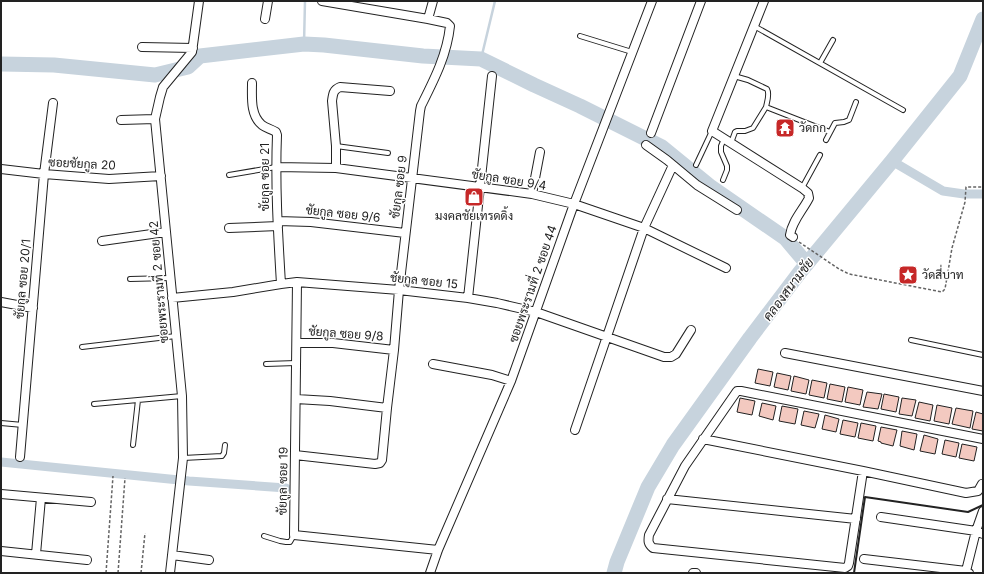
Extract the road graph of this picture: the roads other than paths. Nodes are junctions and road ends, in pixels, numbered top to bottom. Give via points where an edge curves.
1 (199, 1) edge
2 (268, 1) edge
3 (322, 1) edge
4 (433, 1) edge
5 (652, 1) edge
6 (701, 1) edge
7 (764, 1) edge
8 (341, 2) edge
9 (265, 19) dead end
10 (428, 19) junction
11 (754, 26) junction
12 (580, 36) dead end
13 (833, 40) dead end
14 (142, 47) dead end
15 (193, 48) junction
16 (632, 52) junction
17 (820, 63) junction
18 (492, 76) dead end
19 (734, 76) junction
20 (252, 83) dead end
21 (390, 91) dead end
22 (856, 102) dead end
23 (53, 103) dead end
24 (766, 107) junction
25 (903, 110) dead end
26 (155, 119) junction
27 (121, 120) dead end
28 (712, 131) junction
29 (830, 132) junction
30 (651, 133) dead end
31 (826, 140) dead end
32 (727, 141) junction
33 (646, 145) dead end
34 (336, 146) junction
35 (540, 152) dead end
36 (388, 153) dead end
37 (820, 155) dead end
38 (673, 165) junction
39 (696, 165) dead end
40 (276, 167) junction
41 (336, 168) junction
42 (1, 169) edge
43 (44, 174) junction
44 (229, 175) dead end
45 (161, 176) junction
46 (412, 178) junction
47 (722, 180) dead end
48 (480, 186) junction
49 (802, 188) junction
50 (532, 194) junction
51 (574, 204) junction
52 (737, 210) dead end
53 (278, 224) junction
54 (229, 228) dead end
55 (644, 228) junction
56 (166, 232) junction
57 (405, 233) junction
58 (793, 237) road end
59 (102, 240) dead end
60 (726, 268) dead end
61 (170, 278) junction
62 (130, 279) dead end
63 (297, 282) junction
64 (282, 284) junction
65 (399, 290) junction
66 (172, 298) junction
67 (468, 298) junction
68 (1, 302) edge
69 (33, 308) junction
70 (536, 312) junction
71 (692, 330) dead end
72 (176, 336) junction
73 (607, 337) junction
74 (911, 340) dead end
75 (297, 343) junction
76 (82, 347) dead end
77 (394, 350) junction
78 (785, 353) dead end
79 (983, 355) edge
80 (297, 363) junction
81 (266, 364) dead end
82 (434, 364) dead end
83 (511, 381) junction
84 (983, 391) edge
85 (182, 396) junction
86 (296, 399) junction
87 (138, 400) junction
88 (94, 404) dead end
89 (387, 408) junction
90 (1, 423) edge
91 (23, 426) junction
92 (575, 430) dead end
93 (703, 439) junction
94 (983, 439) edge
95 (133, 445) dead end
96 (225, 445) dead end
97 (295, 455) junction
98 (20, 457) dead end
99 (183, 458) junction
100 (863, 471) junction
101 (983, 483) edge
102 (1, 494) edge
103 (41, 498) junction
104 (667, 499) junction
105 (91, 502) dead end
106 (983, 511) edge
107 (881, 517) dead end
108 (856, 519) junction
109 (980, 532) edge
110 (294, 535) junction
111 (264, 536) dead end
112 (438, 550) junction
113 (1, 551) edge
114 (36, 554) junction
115 (172, 555) junction
116 (864, 558) dead end
117 (87, 560) dead end
118 (209, 560) dead end
119 (968, 572) edge
120 (170, 573) edge
121 (430, 573) edge

1 - 15 street, ซอยพระรามที่ 2 ซอย 42
2 - 9 street
3 - 8 street, ชัยกูล ซอย 9
4 - 10 street
5 - 16 street, ซอยพระรามที่ 2 ซอย 44
6 - 30 street
7 - 11 street
8 - 10 street, ชัยกูล ซอย 9
10 - 46 street, ชัยกูล ซอย 9 via 450,26 442,63 421,106
11 - 17 lane
11 - 19 street
12 - 16 lane
13 - 17 lane
14 - 15 street
15 - 26 street, ซอยพระรามที่ 2 ซอย 42 via 188,58 163,87
16 - 51 street, ซอยพระรามที่ 2 ซอย 44
17 - 25 lane
18 - 48 street
19 - 24 lane via 767,89 769,95
19 - 28 street
20 - 40 street, ชัยกูล ซอย 21 via 253,111 258,122 277,135
21 - 34 street via 340,87 336,89 332,101
22 - 29 lane via 849,120 835,123
23 - 43 street, ชัยกูล ซอย 20/1
24 - 29 lane
24 - 32 lane via 753,128 736,131
26 - 27 street
26 - 45 street, ซอยพระรามที่ 2 ซอย 42
28 - 32 street
28 - 39 lane
29 - 31 lane
32 - 47 lane via 721,146 727,166
32 - 49 street
33 - 38 street
34 - 36 lane
34 - 41 street
35 - 50 street
37 - 49 lane
38 - 52 street via 697,185
38 - 55 street
40 - 41 street, ชัยกูล ซอย 9/4
40 - 44 lane
40 - 53 street, ชัยกูล ซอย 21
41 - 46 street, ชัยกูล ซอย 9/4
42 - 43 street, ซอยชัยกูล 20
43 - 45 street, ซอยชัยกูล 20 via 109,179
43 - 69 street, ชัยกูล ซอย 20/1
45 - 56 street, ซอยพระรามที่ 2 ซอย 42
46 - 48 street, ชัยกูล ซอย 9/4
46 - 57 street, ชัยกูล ซอย 9
48 - 50 street, ชัยกูล ซอย 9/4
48 - 67 street
49 - 58 street via 808,193 809,198 792,227 790,235
50 - 51 street, ชัยกูล ซอย 9/4
51 - 55 street, ชัยกูล ซอย 9/4
51 - 70 street, ซอยพระรามที่ 2 ซอย 44
53 - 54 street, ชัยกูล ซอย 9/6
53 - 57 street, ชัยกูล ซอย 9/6 via 311,222
53 - 64 street, ชัยกูล ซอย 21
55 - 60 street, ชัยกูล ซอย 9/4
55 - 73 street
56 - 59 street
56 - 61 street, ซอยพระรามที่ 2 ซอย 42
57 - 65 street, ชัยกูล ซอย 9
61 - 62 lane
61 - 66 street, ซอยพระรามที่ 2 ซอย 42
63 - 64 street, ชัยกูล ซอย 15
63 - 65 street, ชัยกูล ซอย 15
63 - 75 street, ชัยกูล ซอย 19
64 - 66 street, ชัยกูล ซอย 15
65 - 67 street, ชัยกูล ซอย 15
65 - 77 street, ชัยกูล ซอย 9
66 - 72 street, ซอยพระรามที่ 2 ซอย 42
67 - 70 street, ชัยกูล ซอย 15
68 - 69 street
69 - 91 street, ชัยกูล ซอย 20/1
70 - 73 street, ชัยกูล ซอย 15
70 - 83 street, ซอยพระรามที่ 2 ซอย 44
71 - 73 street, ชัยกูล ซอย 15 via 671,358
72 - 76 lane
72 - 85 street, ซอยพระรามที่ 2 ซอย 42
73 - 92 street
74 - 79 lane
75 - 77 street, ชัยกูล ซอย 9/8
75 - 80 street, ชัยกูล ซอย 19
77 - 89 street, ชัยกูล ซอย 9
78 - 84 street
80 - 81 lane
80 - 86 street, ชัยกูล ซอย 19
82 - 83 street
83 - 112 street, ซอยพระรามที่ 2 ซอย 44
85 - 87 lane
85 - 99 street, ซอยพระรามที่ 2 ซอย 42
86 - 89 street
86 - 97 street, ชัยกูล ซอย 19
87 - 88 lane
87 - 95 lane
89 - 97 street, ชัยกูล ซอย 9 via 380,463
90 - 91 lane
91 - 98 street, ชัยกูล ซอย 20/1
93 - 94 street via 737,391 741,390
93 - 100 street
93 - 104 street
96 - 99 lane via 222,456
97 - 110 street, ชัยกูล ซอย 19
99 - 115 street, ซอยพระรามที่ 2 ซอย 42
100 - 101 street via 966,493 978,491
100 - 108 street
102 - 103 street
103 - 105 street
103 - 114 street
104 - 108 street
104 - 108 street via 649,535 649,545 653,548 845,568 849,563
106 - 109 street
107 - 109 street
109 - 119 street
110 - 111 lane via 290,542
110 - 112 street
112 - 121 street, ซอยพระรามที่ 2 ซอย 44
113 - 114 street
114 - 117 street
115 - 118 street
115 - 120 street, ซอยพระรามที่ 2 ซอย 42
116 - 119 street

